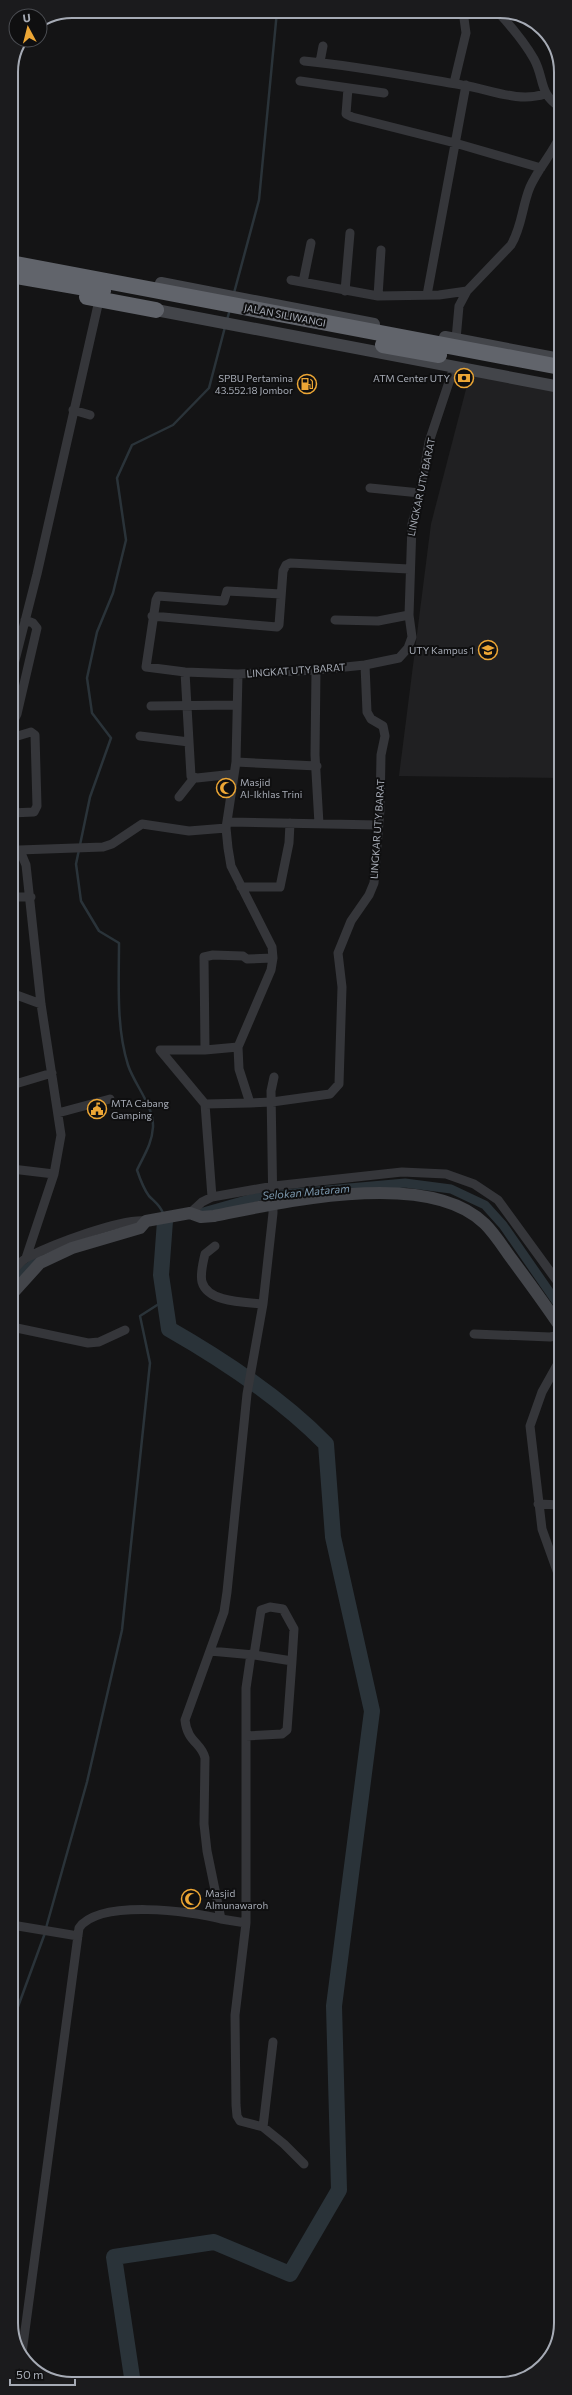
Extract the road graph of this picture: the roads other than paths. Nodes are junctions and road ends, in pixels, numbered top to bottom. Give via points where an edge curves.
1 (464, 18) edge
2 (503, 18) edge
3 (323, 46) dead end
4 (304, 61) dead end
5 (320, 62) junction
6 (300, 81) dead end
7 (454, 83) junction
8 (466, 85) junction
9 (348, 88) junction
10 (384, 93) dead end
11 (545, 94) junction
12 (554, 102) edge
13 (455, 143) junction
14 (554, 146) edge
15 (541, 168) junction
16 (350, 233) dead end
17 (311, 243) dead end
18 (381, 250) dead end
19 (18, 257) edge
20 (18, 265) edge
21 (18, 277) edge
22 (291, 280) dead end
23 (303, 282) junction
24 (18, 284) edge
25 (345, 291) junction
26 (467, 291) junction
27 (100, 295) junction
28 (378, 296) junction
29 (427, 296) junction
30 (159, 297) junction
31 (263, 316) junction
32 (456, 339) junction
33 (554, 358) edge
34 (554, 366) edge
35 (454, 367) junction
36 (554, 377) edge
37 (554, 386) edge
38 (73, 410) junction
39 (90, 415) dead end
40 (370, 488) dead end
41 (420, 493) junction
42 (409, 569) junction
43 (281, 594) junction
44 (409, 615) junction
45 (152, 616) junction
46 (25, 620) junction
47 (335, 620) dead end
48 (18, 649) edge
49 (18, 658) edge
50 (28, 661) junction
51 (366, 665) junction
52 (316, 670) junction
53 (185, 672) junction
54 (238, 674) junction
55 (186, 705) junction
56 (237, 705) junction
57 (150, 706) dead end
58 (18, 709) edge
59 (18, 736) edge
60 (140, 736) dead end
61 (189, 742) junction
62 (236, 762) junction
63 (317, 766) junction
64 (234, 774) junction
65 (194, 778) junction
66 (179, 797) dead end
67 (18, 813) edge
68 (290, 823) junction
69 (319, 824) junction
70 (227, 825) junction
71 (378, 826) junction
72 (18, 848) edge
73 (18, 851) edge
74 (241, 887) junction
75 (18, 897) edge
76 (31, 897) junction
77 (273, 958) junction
78 (18, 995) edge
79 (41, 1004) junction
80 (238, 1047) junction
81 (205, 1050) junction
82 (52, 1073) junction
83 (274, 1077) dead end
84 (18, 1083) edge
85 (110, 1099) dead end
86 (272, 1102) junction
87 (250, 1103) junction
88 (205, 1104) junction
89 (58, 1113) junction
90 (18, 1170) edge
91 (54, 1174) junction
92 (274, 1187) junction
93 (212, 1197) junction
94 (273, 1202) junction
95 (187, 1214) junction
96 (146, 1223) junction
97 (215, 1246) dead end
98 (26, 1258) junction
99 (18, 1266) edge
100 (554, 1277) edge
101 (18, 1287) edge
102 (263, 1304) junction
103 (554, 1320) edge
104 (18, 1328) edge
105 (125, 1330) dead end
106 (474, 1334) dead end
107 (554, 1336) edge
108 (554, 1369) edge
109 (538, 1504) junction
110 (554, 1505) edge
111 (554, 1555) edge
112 (210, 1651) junction
113 (253, 1655) junction
114 (292, 1662) junction
115 (246, 1736) junction
116 (222, 1919) junction
117 (246, 1922) junction
118 (18, 1926) edge
119 (78, 1936) junction
120 (273, 2042) dead end
121 (263, 2127) junction
122 (304, 2164) dead end
123 (23, 2346) edge

1 - 7 street via 466,33
2 - 11 street via 534,58
3 - 5 street
4 - 5 street
5 - 7 street
6 - 9 street
7 - 8 street
8 - 11 street via 524,98
8 - 13 street
9 - 10 street
9 - 13 street via 345,109 346,114 352,118
11 - 12 street
13 - 15 street
13 - 29 street
14 - 15 street
15 - 26 street via 529,189 522,223 513,242
16 - 25 street
17 - 23 street
18 - 28 street
19 - 30 highway
20 - 30 highway, JALAN SILIWANGI
21 - 27 highway, JALAN SILIWANGI
22 - 23 street
23 - 25 street
24 - 27 highway
25 - 28 street
26 - 29 street
26 - 32 street via 458,306
27 - 30 highway, JALAN SILIWANGI
27 - 38 street
28 - 29 street
30 - 31 highway, JALAN SILIWANGI
31 - 32 street
31 - 34 highway, JALAN SILIWANGI
31 - 35 street
31 - 36 highway, JALAN SILIWANGI
32 - 33 street
35 - 37 street
35 - 41 street, LINGKAR UTY BARAT via 429,442
38 - 39 street
38 - 46 street
40 - 41 street
41 - 42 street, LINGKAR UTY BARAT via 410,532
42 - 43 street via 290,563 283,571
42 - 44 street, LINGKAR UTY BARAT
43 - 45 street via 227,591 224,601 158,596
43 - 45 street via 277,627
44 - 47 street via 378,621
44 - 51 street, LINGKAR UTY BARAT via 412,637 404,653 399,658
45 - 53 street via 146,666
46 - 48 street
46 - 50 street via 34,623 37,628
49 - 50 street
50 - 58 street
51 - 52 street, LINGKAT UTY BARAT
51 - 71 street, LINGKAR UTY BARAT via 367,712 371,719 383,726 385,732
52 - 54 street, LINGKAT UTY BARAT
52 - 63 street
53 - 54 street
53 - 55 street
54 - 56 street, LINGKAT UTY BARAT
55 - 56 street
55 - 57 street
55 - 61 street
56 - 62 street, LINGKAT UTY BARAT
59 - 67 street via 31,732 35,734 38,806 34,812
60 - 61 street
61 - 65 street via 191,773
62 - 63 street
62 - 64 street, LINGKAT UTY BARAT
63 - 69 street
64 - 65 street
64 - 70 street, LINGKAT UTY BARAT
65 - 66 street
68 - 69 street
68 - 70 street
68 - 74 street via 280,887
69 - 71 street
70 - 72 street via 189,831 142,824 112,844 86,849
70 - 74 street via 231,866
71 - 86 street, LINGKAR UTY BARAT via 372,889 351,921 339,951 342,987 339,1084 330,1094
73 - 76 street via 24,858
74 - 77 street via 270,943
75 - 76 street
76 - 79 street
77 - 80 street via 271,970
77 - 81 street via 248,959 243,956 213,955 204,957
78 - 79 street
79 - 82 street
80 - 81 street
80 - 87 street via 239,1069
81 - 88 street via 160,1050
82 - 84 street
82 - 89 street
83 - 86 street
85 - 89 street
86 - 87 street, LINGKAR UTY BARAT
86 - 92 street
87 - 88 street, LINGKAR UTY BARAT
88 - 93 street
89 - 91 street via 60,1135
90 - 91 street
91 - 98 street
92 - 93 street
92 - 94 street
92 - 100 street via 402,1172 433,1172 460,1179 474,1184 498,1200
93 - 95 street
94 - 95 street via 207,1217
94 - 102 street
94 - 103 street via 323,1197 422,1194 451,1204 467,1211 485,1224
95 - 96 street
96 - 98 street via 124,1223
96 - 101 street via 49,1258 33,1270
97 - 102 street via 205,1254 202,1280 208,1290 217,1297
98 - 99 street
102 - 112 street via 247,1394 224,1612
104 - 105 street via 88,1343 99,1342
106 - 107 street
108 - 109 street via 539,1398 530,1426
109 - 110 street
109 - 111 street via 542,1529
112 - 113 street
112 - 116 street via 185,1720 189,1737 205,1755 204,1811 207,1845
113 - 114 street
113 - 114 street via 261,1610 280,1608 294,1629
113 - 115 street via 246,1688
114 - 115 street via 287,1730 282,1734
115 - 117 street
116 - 117 street
116 - 119 street via 185,1912 115,1912 85,1921 79,1928
117 - 121 street via 235,2015 236,2105 240,2121
118 - 119 street
119 - 123 street
120 - 121 street
121 - 122 street

